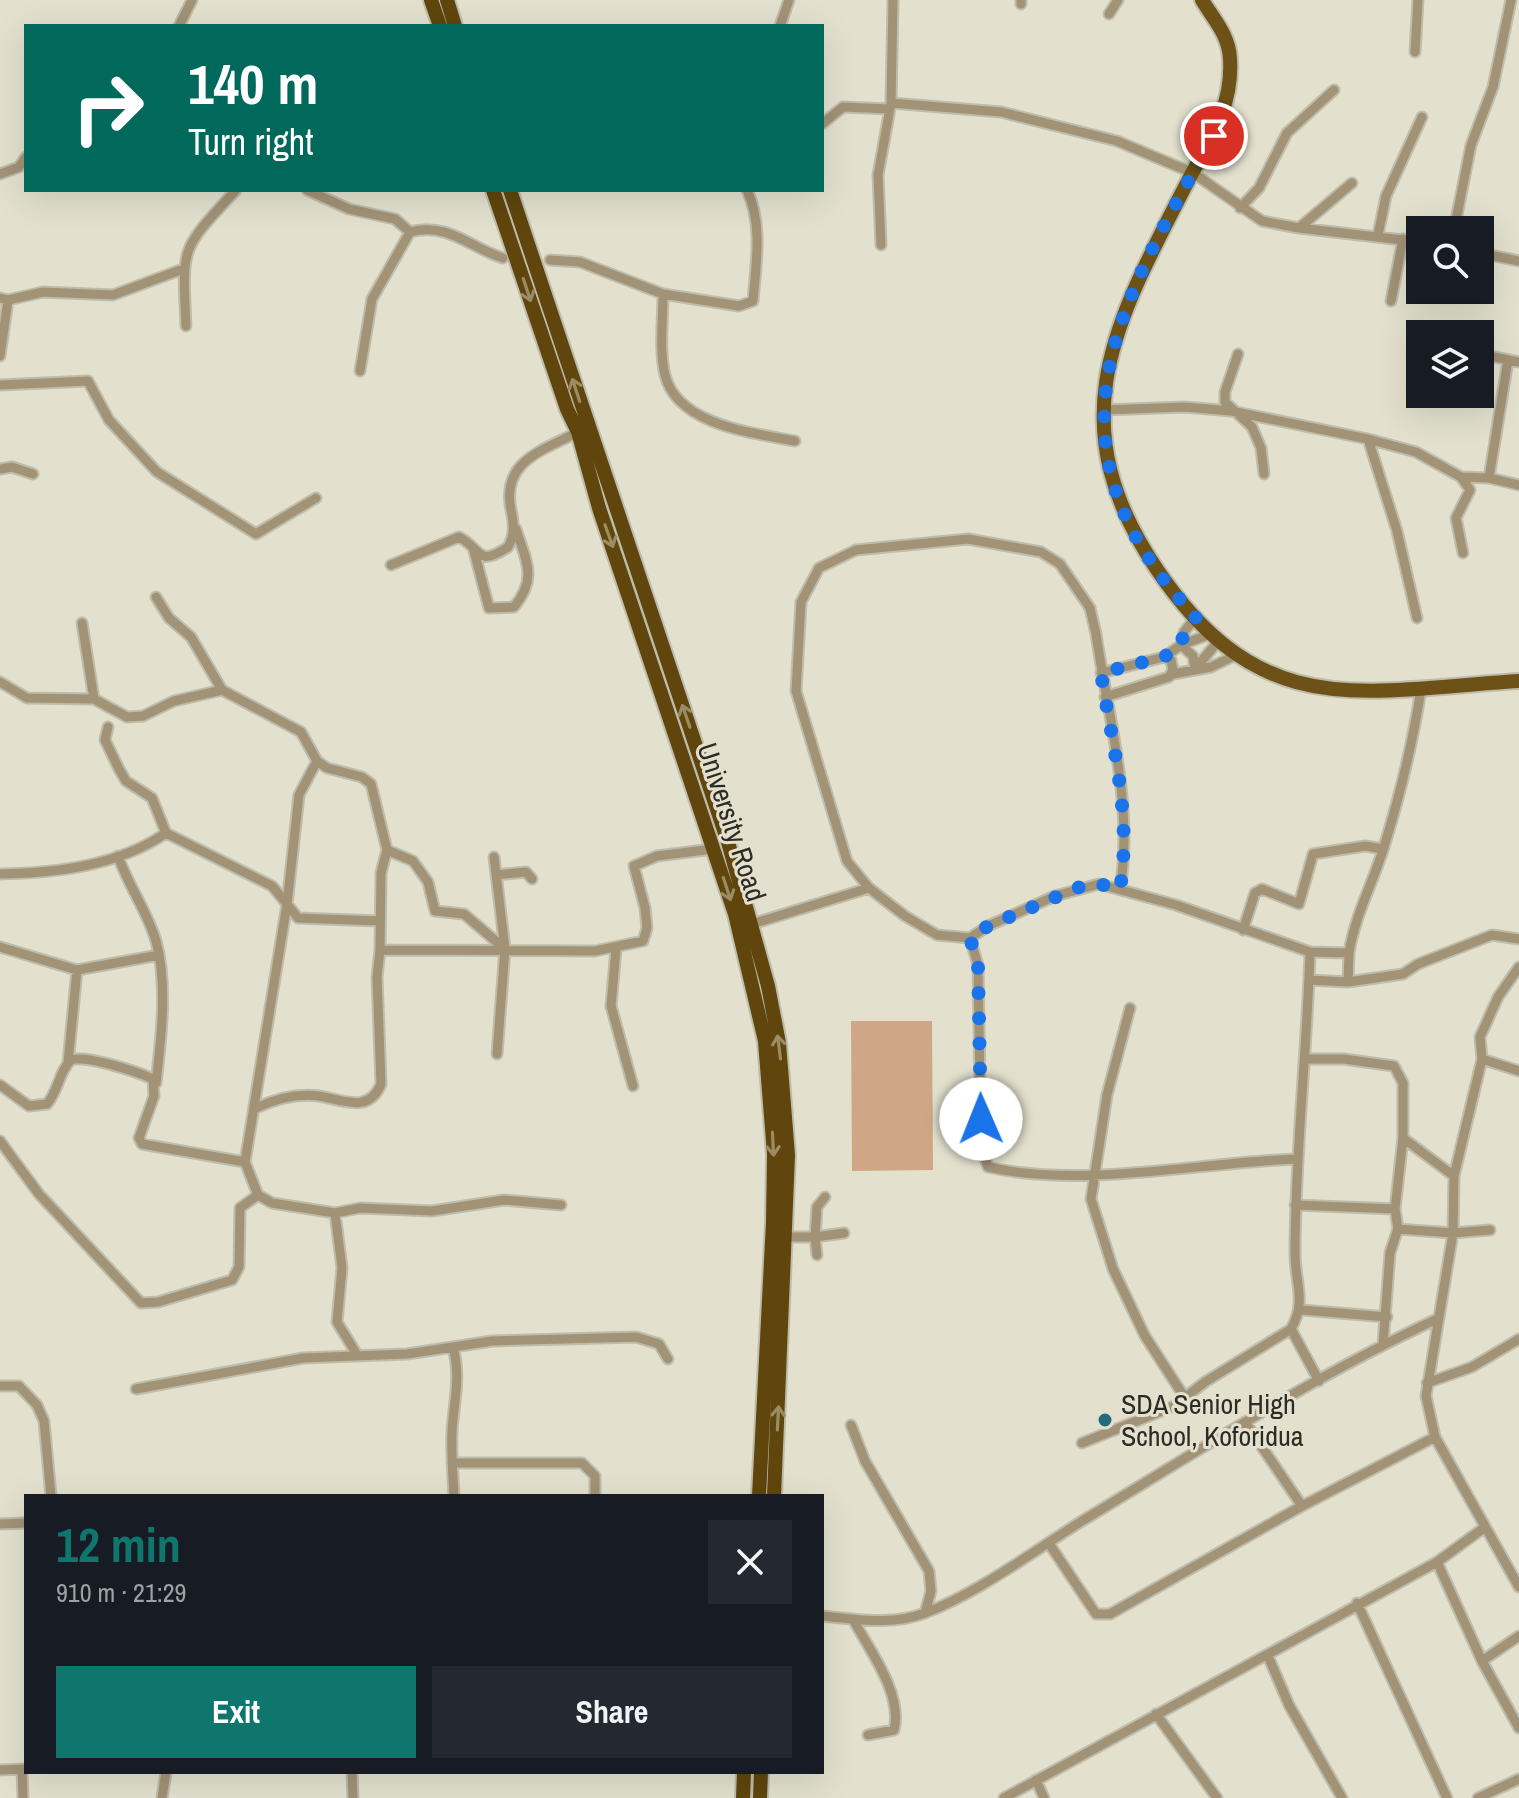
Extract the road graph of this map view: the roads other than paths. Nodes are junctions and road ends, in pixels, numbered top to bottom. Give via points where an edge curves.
1 (192, 0) edge
2 (431, 0) edge
3 (447, 0) edge
4 (789, 0) edge
5 (893, 0) edge
6 (1118, 0) edge
7 (1202, 0) edge
8 (1418, 0) edge
9 (1511, 0) edge
10 (1109, 14) dead end
11 (180, 24) edge
12 (439, 24) edge
13 (454, 24) edge
14 (781, 24) edge
15 (1415, 52) dead end
16 (1334, 90) dead end
17 (891, 106) junction
18 (1422, 117) dead end
19 (824, 122) edge
20 (24, 160) edge
21 (1193, 173) junction
22 (0, 174) edge
23 (1352, 183) dead end
24 (234, 192) edge
25 (311, 192) edge
26 (494, 192) edge
27 (511, 192) edge
28 (748, 192) edge
29 (1240, 208) junction
30 (1457, 216) edge
31 (1299, 228) junction
32 (410, 232) junction
33 (1378, 235) junction
34 (1403, 239) junction
35 (1406, 240) edge
36 (881, 245) dead end
37 (1494, 256) edge
38 (503, 258) dead end
39 (550, 260) dead end
40 (1519, 261) edge
41 (183, 269) junction
42 (663, 294) junction
43 (4, 299) edge
44 (1391, 301) dead end
45 (186, 326) dead end
46 (1238, 354) dead end
47 (0, 356) edge
48 (1494, 357) edge
49 (1508, 360) junction
50 (1519, 362) edge
51 (360, 371) dead end
52 (0, 385) edge
53 (1103, 410) junction
54 (1231, 411) junction
55 (578, 432) junction
56 (1368, 439) junction
57 (795, 441) dead end
58 (0, 469) edge
59 (33, 474) dead end
60 (1264, 474) dead end
61 (1461, 477) junction
62 (1489, 478) junction
63 (1519, 485) edge
64 (316, 498) dead end
65 (514, 522) junction
66 (474, 551) junction
67 (1463, 553) dead end
68 (391, 565) dead end
69 (156, 597) dead end
70 (1196, 617) junction
71 (1417, 618) dead end
72 (82, 623) dead end
73 (1216, 636) junction
74 (1181, 645) junction
75 (1236, 655) junction
76 (1164, 657) junction
77 (1195, 669) junction
78 (1101, 673) junction
79 (1173, 674) junction
80 (1519, 681) edge
81 (0, 682) edge
82 (1421, 689) junction
83 (222, 690) junction
84 (1105, 697) junction
85 (94, 699) junction
86 (108, 727) dead end
87 (317, 761) junction
88 (703, 790) junction
89 (166, 833) junction
90 (713, 849) junction
91 (1383, 849) junction
92 (387, 850) junction
93 (118, 856) junction
94 (494, 857) dead end
95 (0, 874) edge
96 (496, 875) junction
97 (532, 879) dead end
98 (869, 888) junction
99 (1120, 889) junction
100 (287, 904) junction
101 (379, 921) junction
102 (752, 924) junction
103 (1243, 930) junction
104 (970, 938) junction
105 (1519, 939) edge
106 (0, 947) edge
107 (505, 949) junction
108 (616, 949) junction
109 (380, 950) junction
110 (1310, 952) junction
111 (1349, 953) junction
112 (159, 955) junction
113 (1519, 967) edge
114 (77, 970) junction
115 (1309, 980) junction
116 (1348, 982) junction
117 (1130, 1008) dead end
118 (497, 1054) dead end
119 (1305, 1059) junction
120 (1482, 1059) junction
121 (68, 1063) junction
122 (1519, 1071) edge
123 (0, 1085) edge
124 (155, 1085) junction
125 (633, 1086) dead end
126 (256, 1108) junction
127 (1403, 1138) junction
128 (0, 1141) edge
129 (1298, 1159) junction
130 (245, 1162) junction
131 (1096, 1175) junction
132 (1454, 1176) junction
133 (258, 1195) junction
134 (825, 1197) dead end
135 (561, 1205) dead end
136 (1295, 1205) junction
137 (1395, 1209) junction
138 (335, 1213) junction
139 (1398, 1229) junction
140 (1490, 1230) dead end
141 (844, 1233) dead end
142 (1453, 1233) junction
143 (787, 1237) junction
144 (815, 1237) junction
145 (817, 1255) dead end
146 (1302, 1310) junction
147 (1387, 1317) junction
148 (1437, 1319) junction
149 (1291, 1329) junction
150 (1519, 1339) edge
151 (1383, 1344) junction
152 (453, 1347) junction
153 (356, 1353) junction
154 (668, 1359) dead end
155 (1319, 1381) junction
156 (1427, 1383) junction
157 (0, 1386) edge
158 (136, 1389) dead end
159 (1185, 1398) junction
160 (1245, 1422) junction
161 (851, 1425) dead end
162 (1435, 1437) junction
163 (1082, 1443) dead end
164 (452, 1463) junction
165 (51, 1494) edge
166 (454, 1494) edge
167 (595, 1494) edge
168 (759, 1494) edge
169 (774, 1494) edge
170 (1302, 1506) junction
171 (24, 1523) edge
172 (0, 1524) edge
173 (1485, 1527) junction
174 (1050, 1545) junction
175 (1437, 1562) junction
176 (1519, 1587) edge
177 (1357, 1603) junction
178 (925, 1613) junction
179 (824, 1616) edge
180 (854, 1621) junction
181 (1519, 1636) edge
182 (1268, 1656) junction
183 (1482, 1661) junction
184 (1156, 1714) junction
185 (1519, 1728) edge
186 (868, 1735) dead end
187 (0, 1770) edge
188 (24, 1770) edge
189 (166, 1774) edge
190 (352, 1774) edge
191 (744, 1774) edge
192 (761, 1774) edge
193 (1519, 1779) edge
194 (1036, 1780) junction
195 (23, 1798) edge
196 (162, 1798) edge
197 (353, 1798) edge
198 (743, 1798) edge
199 (760, 1798) edge
200 (1004, 1798) edge
201 (1044, 1798) edge
202 (1217, 1798) edge
203 (1342, 1798) edge
204 (1447, 1798) edge
205 (1478, 1798) edge

1 - 11 street
2 - 12 highway
3 - 13 highway
4 - 14 street
5 - 17 street
6 - 10 street
7 - 21 main road via 1225,33 1230,84 1218,126
8 - 15 street
9 - 30 street
16 - 29 street via 1287,133 1259,188
17 - 19 street via 843,107
17 - 21 street via 1001,112 1117,141
17 - 36 street via 878,175
18 - 33 street via 1386,196
20 - 22 street
21 - 29 street
21 - 53 main road via 1118,323
23 - 31 street
24 - 41 street via 194,234
25 - 32 street via 349,209 395,219
26 -> 55 highway, University Road
88 -> 27 highway, University Road
28 - 42 street via 756,208 753,301 739,306
29 - 31 street via 1262,221
31 - 33 street
32 - 38 street via 422,229 463,237 481,252
32 - 51 street via 372,299
33 - 34 street
34 - 35 street
34 - 44 street
37 - 40 street
39 - 42 street via 580,262
41 - 43 street via 113,295 43,292
41 - 45 street
42 - 57 street via 664,373 671,393 707,420 730,429
43 - 47 street
46 - 54 street via 1225,392
48 - 49 street
49 - 50 street
49 - 62 street
52 - 64 street via 88,381 109,420 157,472 256,534
53 - 54 street
53 - 70 main road via 1112,477 1125,516 1172,591
54 - 56 street
54 - 60 street via 1252,427
55 - 65 street via 526,459 512,477 507,489
55 -> 88 highway, University Road via 599,508
56 - 61 street via 1416,452
56 - 71 street
58 - 59 street
61 - 62 street
61 - 67 street via 1470,490 1456,518
62 - 63 street
65 - 66 street via 508,547 487,558
65 - 66 street via 529,574 527,592 514,607 489,608
66 - 68 street via 459,537
69 - 83 street via 169,618 191,637
70 - 73 main road
70 - 74 street
72 - 85 street
73 - 74 street
73 - 75 main road
73 - 77 street
74 - 76 street
74 - 77 street via 1193,656
75 - 77 street
75 - 82 main road via 1310,688 1353,693
76 - 78 street
76 - 79 street via 1171,660
77 - 79 street
78 - 84 street
78 - 98 street via 1090,608 1060,564 1041,552 968,539 856,550 819,568 801,602 796,691 847,861
79 - 84 street
80 - 82 main road
81 - 85 street via 27,698
82 - 91 street via 1413,743
83 - 85 street via 174,701 143,716 115,713
83 - 87 street via 301,732
84 - 99 street via 1122,789
86 - 89 street via 105,740 119,769 126,781 152,798
87 - 92 street via 371,784
87 - 100 street via 299,795
88 - 90 highway, University Road
88 - 102 highway, University Road
89 - 93 street
89 - 100 street via 272,886
90 - 108 street via 657,856 634,866 647,928 643,941
90 -> 168 highway, University Road via 754,986 770,1102 773,1222
91 - 103 street via 1365,846 1313,854 1299,904 1262,889 1255,893
91 - 111 street via 1354,921
92 - 101 street
92 - 107 street via 413,861 428,882 435,911 464,914
93 - 95 street via 62,870
93 - 112 street
94 - 96 street
96 - 97 street via 526,872
96 - 107 street
98 - 102 street
98 - 104 street via 937,935
99 - 103 street
99 - 104 street via 1082,886
100 - 101 street via 298,918
100 - 126 street
101 - 109 street
143 -> 102 highway, University Road via 788,1155 779,1043
103 - 110 street
104 - 131 street via 978,965 981,1147 988,1167 1040,1176
105 - 116 street via 1492,935 1403,974
106 - 114 street
107 - 108 street
107 - 109 street
107 - 118 street
108 - 125 street via 611,1006
109 - 126 street via 377,1094 354,1104 319,1096 276,1098
110 - 111 street
110 - 115 street
111 - 116 street
112 - 114 street
112 - 124 street
113 - 120 street via 1487,1017 1480,1037
114 - 121 street
115 - 116 street
115 - 119 street
117 - 131 street via 1107,1095
119 - 127 street via 1394,1066 1403,1083
119 - 129 street
120 - 122 street
120 - 132 street
121 - 123 street via 47,1104 29,1106
121 - 124 street via 90,1057 143,1074
124 - 130 street via 139,1138 142,1144
126 - 130 street
127 - 132 street
127 - 137 street
128 - 133 street via 98,1261 135,1299 147,1304 232,1280 239,1267 240,1208
129 - 131 street
129 - 136 street
130 - 133 street
131 - 159 street via 1094,1216 1113,1269 1145,1336
132 - 142 street
133 - 138 street via 272,1203
134 - 144 street via 817,1207
135 - 138 street via 504,1200 432,1211 360,1208
136 - 137 street
136 - 146 street via 1295,1267
137 - 139 street
138 - 153 street via 342,1268 337,1322
139 - 142 street
139 - 147 street via 1390,1253
140 - 142 street
141 - 144 street
142 - 148 street
143 - 144 street
169 -> 143 highway, University Road
144 - 145 street
146 - 147 street
146 - 149 street
147 - 151 street
148 - 151 street
148 - 156 street
149 - 155 street
149 - 159 street
150 - 156 street via 1472,1367
151 - 155 street
152 - 153 street via 407,1354
152 - 154 street via 636,1337 659,1344
152 - 164 street via 458,1397
153 - 158 street
155 - 160 street
156 - 162 street
157 - 165 street via 19,1386 37,1405 44,1421
159 - 163 street
160 - 170 street
160 - 174 street
161 - 178 street via 865,1461 929,1571
162 - 170 street
162 - 173 street
164 - 166 street
164 - 167 street via 582,1463 595,1476
170 - 174 street via 1104,1615 1096,1614
171 - 172 street
173 - 175 street
173 - 176 street
174 - 178 street
175 - 177 street
175 - 183 street
177 - 182 street
177 - 204 street
178 - 180 street
179 - 180 street
180 - 186 street via 890,1690 897,1718 894,1730
181 - 183 street
182 - 184 street
182 - 203 street via 1289,1705
183 - 185 street
184 - 194 street
184 - 202 street
187 - 188 street
188 - 195 street
189 - 196 street
190 - 197 street
191 - 198 highway
192 - 199 highway
193 - 205 street
194 - 200 street
194 - 201 street

